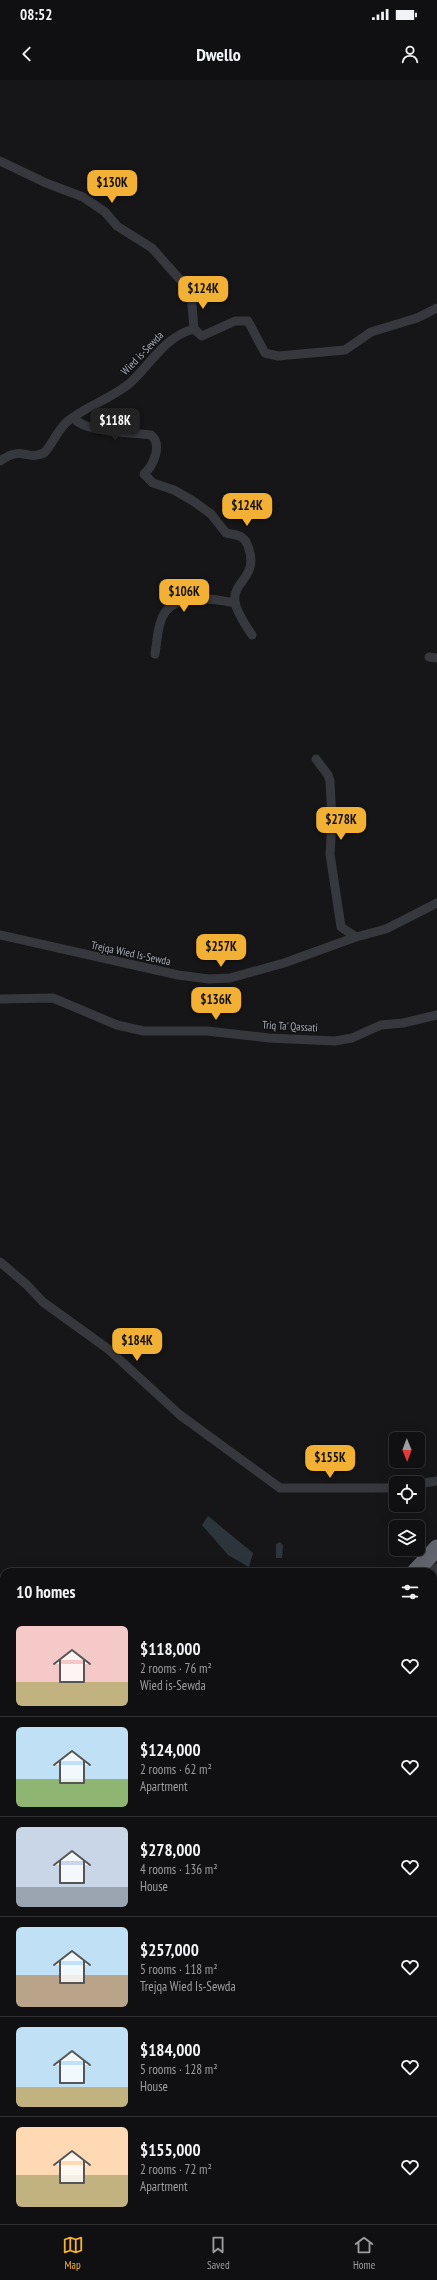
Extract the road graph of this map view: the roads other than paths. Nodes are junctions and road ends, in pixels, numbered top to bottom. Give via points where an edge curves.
1 (0, 161) edge
2 (437, 308) edge
3 (194, 329) junction
4 (74, 418) junction
5 (0, 461) edge
6 (235, 603) junction
7 (252, 635) dead end
8 (154, 654) dead end
9 (316, 759) dead end
10 (437, 903) edge
11 (0, 935) edge
12 (356, 937) junction
13 (0, 998) edge
14 (437, 1015) edge
15 (0, 1262) edge
16 (437, 1481) edge
17 (425, 1483) edge
18 (389, 1488) edge
19 (437, 1548) edge
20 (419, 1568) edge

1 - 3 street via 83,197 105,212 117,226 152,248 191,292
2 - 3 street via 417,318 371,332 345,350 278,356 265,353 248,321 235,321 202,336
3 - 4 street, Wied is-Sewda via 181,332 172,338 130,383
4 - 5 street, Wied is-Sewda via 63,426 44,453 31,456 10,454
4 - 6 street via 81,424 137,435 151,435 156,445 153,465 144,474 148,480 185,496 211,514 226,533 239,534 243,537 252,563 250,571 237,589
6 - 7 street
6 - 8 street via 204,599 173,605 162,620
9 - 12 street via 328,774 330,781 330,854 341,927
10 - 12 street, Trejqa Wied Is-Sewda via 394,925
11 - 12 street, Trejqa Wied Is-Sewda via 170,974 210,979 242,976
13 - 14 street, Triq Ta' Qassati via 52,998 117,1025 144,1031 207,1031 330,1041 352,1038 381,1025
15 - 18 street via 27,1284 43,1302 108,1349 180,1415 280,1488
16 - 17 street
19 - 20 highway

